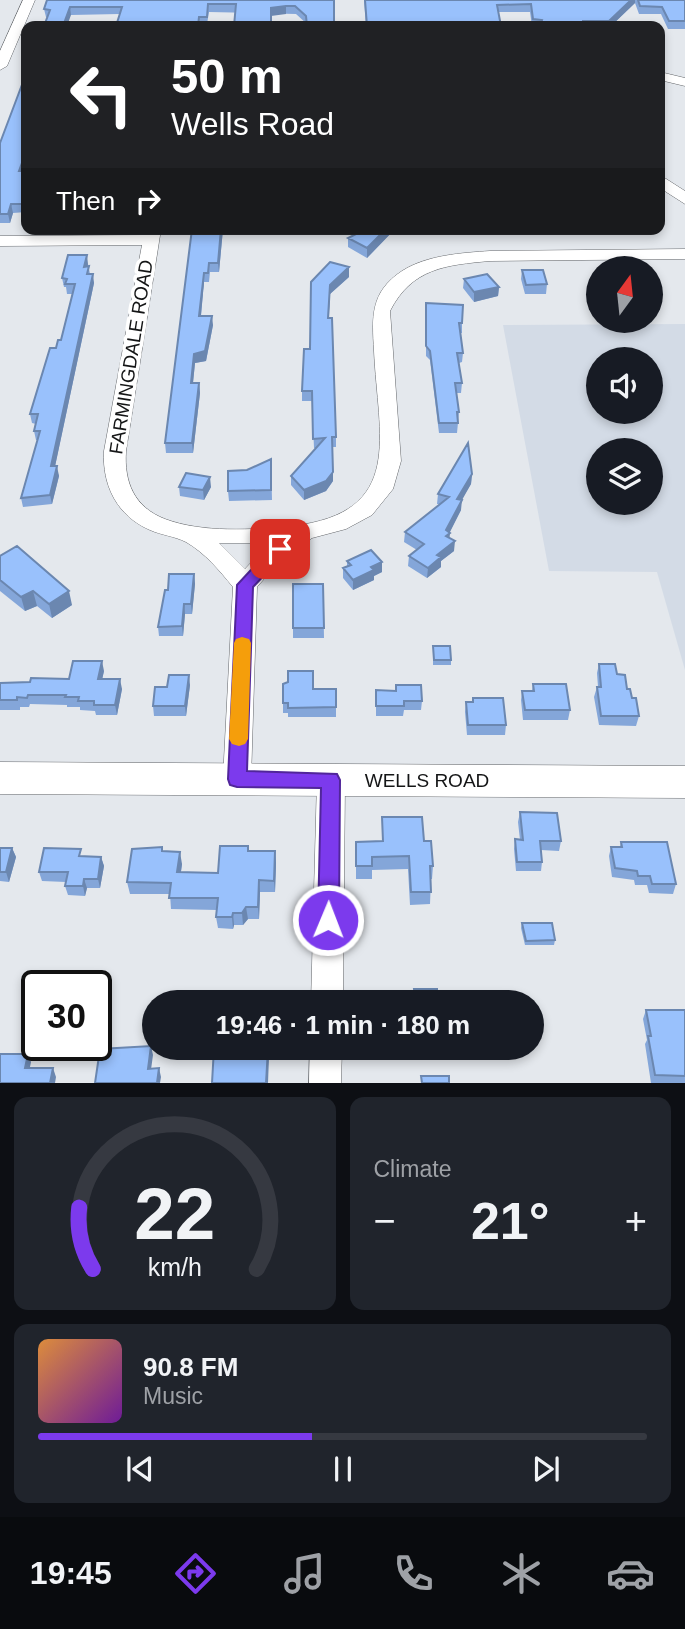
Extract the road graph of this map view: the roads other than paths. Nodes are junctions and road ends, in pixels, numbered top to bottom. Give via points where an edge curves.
1 (29, 0) edge
2 (21, 21) edge
3 (21, 21) edge
4 (6, 61) edge
5 (665, 77) edge
6 (685, 82) edge
7 (665, 184) edge
8 (685, 199) edge
9 (130, 235) edge
10 (152, 235) edge
11 (0, 241) edge
12 (685, 254) edge
13 (184, 532) junction
14 (306, 532) junction
15 (245, 585) junction
16 (0, 778) edge
17 (237, 779) junction
18 (331, 780) junction
19 (685, 782) edge
20 (327, 990) edge
21 (326, 1060) edge
22 (325, 1083) edge

1 - 3 street
2 - 4 street
5 - 6 street
7 - 8 street
9 - 11 street
10 - 13 street, FARMINGDALE ROAD via 114,474 120,493 138,513
12 - 14 street via 473,257 429,266 405,278 384,300 380,318 390,456 386,480 350,517
13 - 14 street
13 - 15 street, FARMINGDALE ROAD via 218,554
14 - 15 street via 269,558
15 - 17 street
16 - 17 main road, WELLS ROAD
17 - 18 main road, WELLS ROAD
18 - 19 main road, WELLS ROAD
18 - 20 street
21 - 22 street

